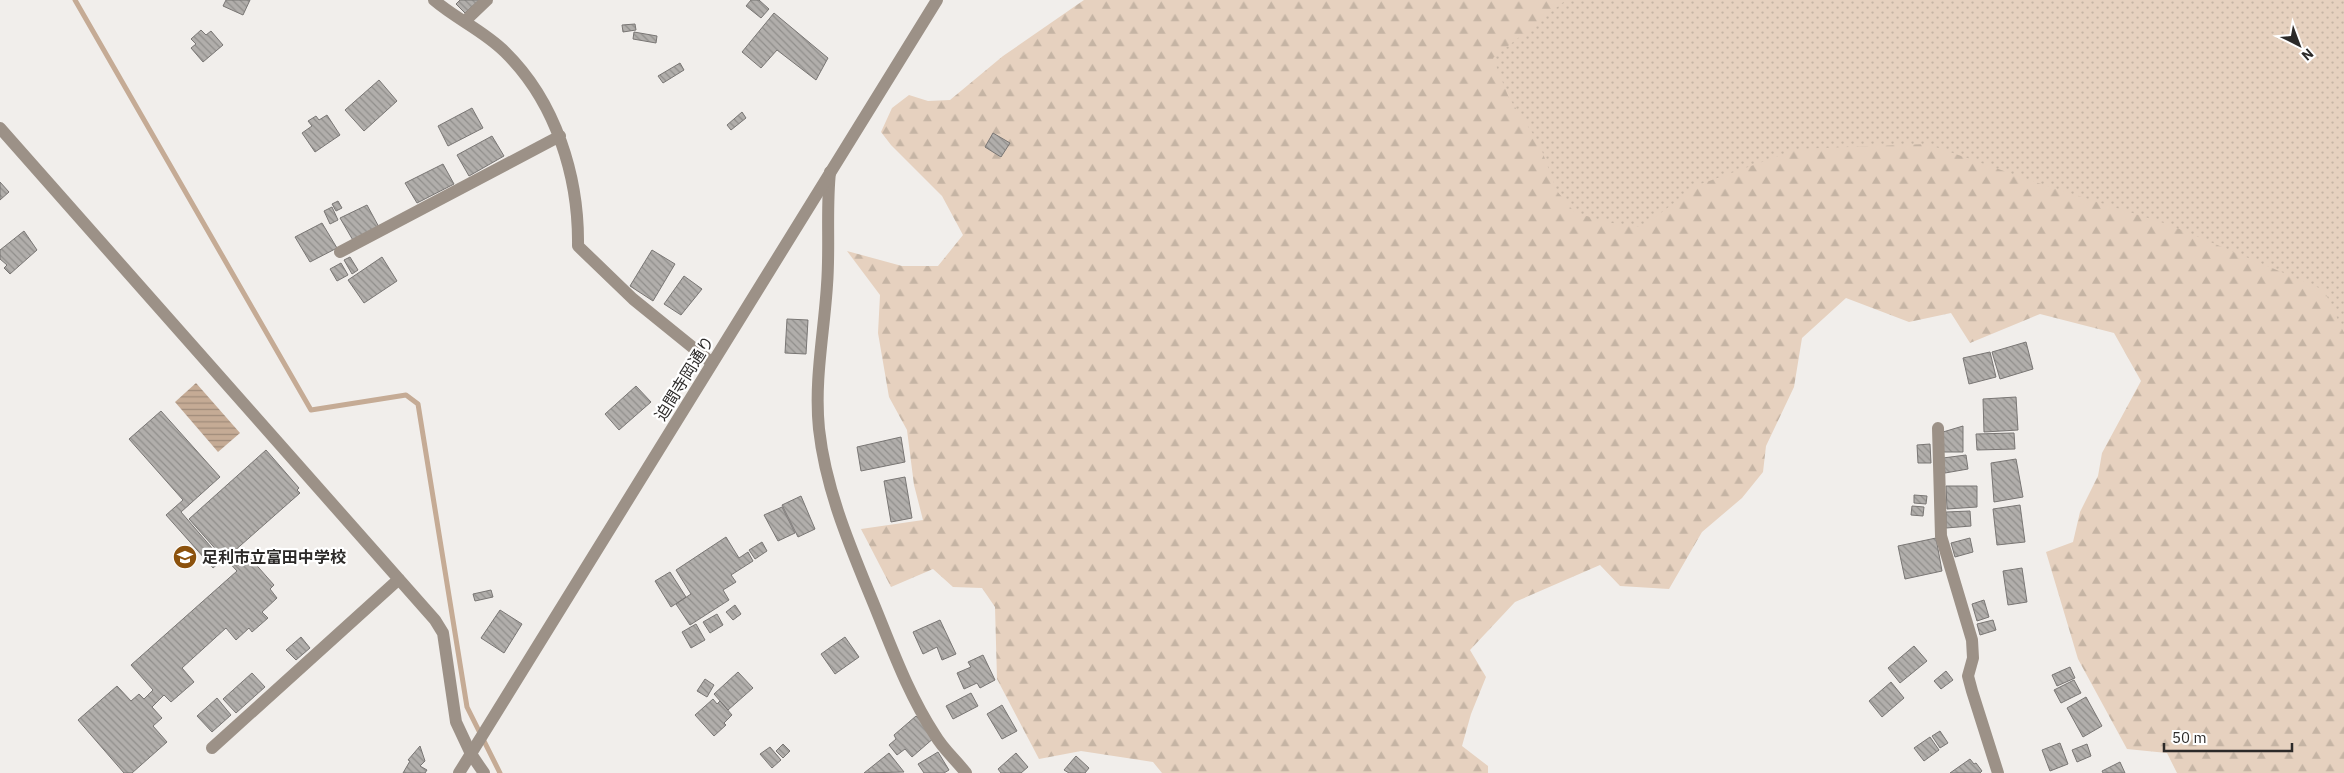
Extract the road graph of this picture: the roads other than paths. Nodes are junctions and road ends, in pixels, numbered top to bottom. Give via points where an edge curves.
1 (434, 0) edge
2 (486, 0) edge
3 (937, 0) edge
4 (466, 21) junction
5 (0, 128) edge
6 (560, 136) junction
7 (830, 172) junction
8 (340, 252) dead end
9 (712, 363) junction
10 (1938, 428) dead end
11 (399, 579) junction
12 (212, 748) dead end
13 (471, 754) junction
14 (459, 773) edge
15 (484, 773) edge
16 (966, 773) edge
17 (1998, 773) edge

1 - 4 street
2 - 4 street
3 - 7 street, 迫間寺岡通り
4 - 6 street via 505,51 531,83
5 - 11 street
6 - 8 street
6 - 9 street via 579,216 578,246 633,299
7 - 9 street, 迫間寺岡通り
7 - 16 street via 826,207 829,240 827,284 818,403 819,429 827,468 843,529 906,682 936,737
9 - 13 street, 迫間寺岡通り
10 - 17 street via 1941,536 1972,640 1973,658 1968,676
11 - 12 street
11 - 13 street via 436,620 442,632 456,722
13 - 14 street, 迫間寺岡通り
13 - 15 street

